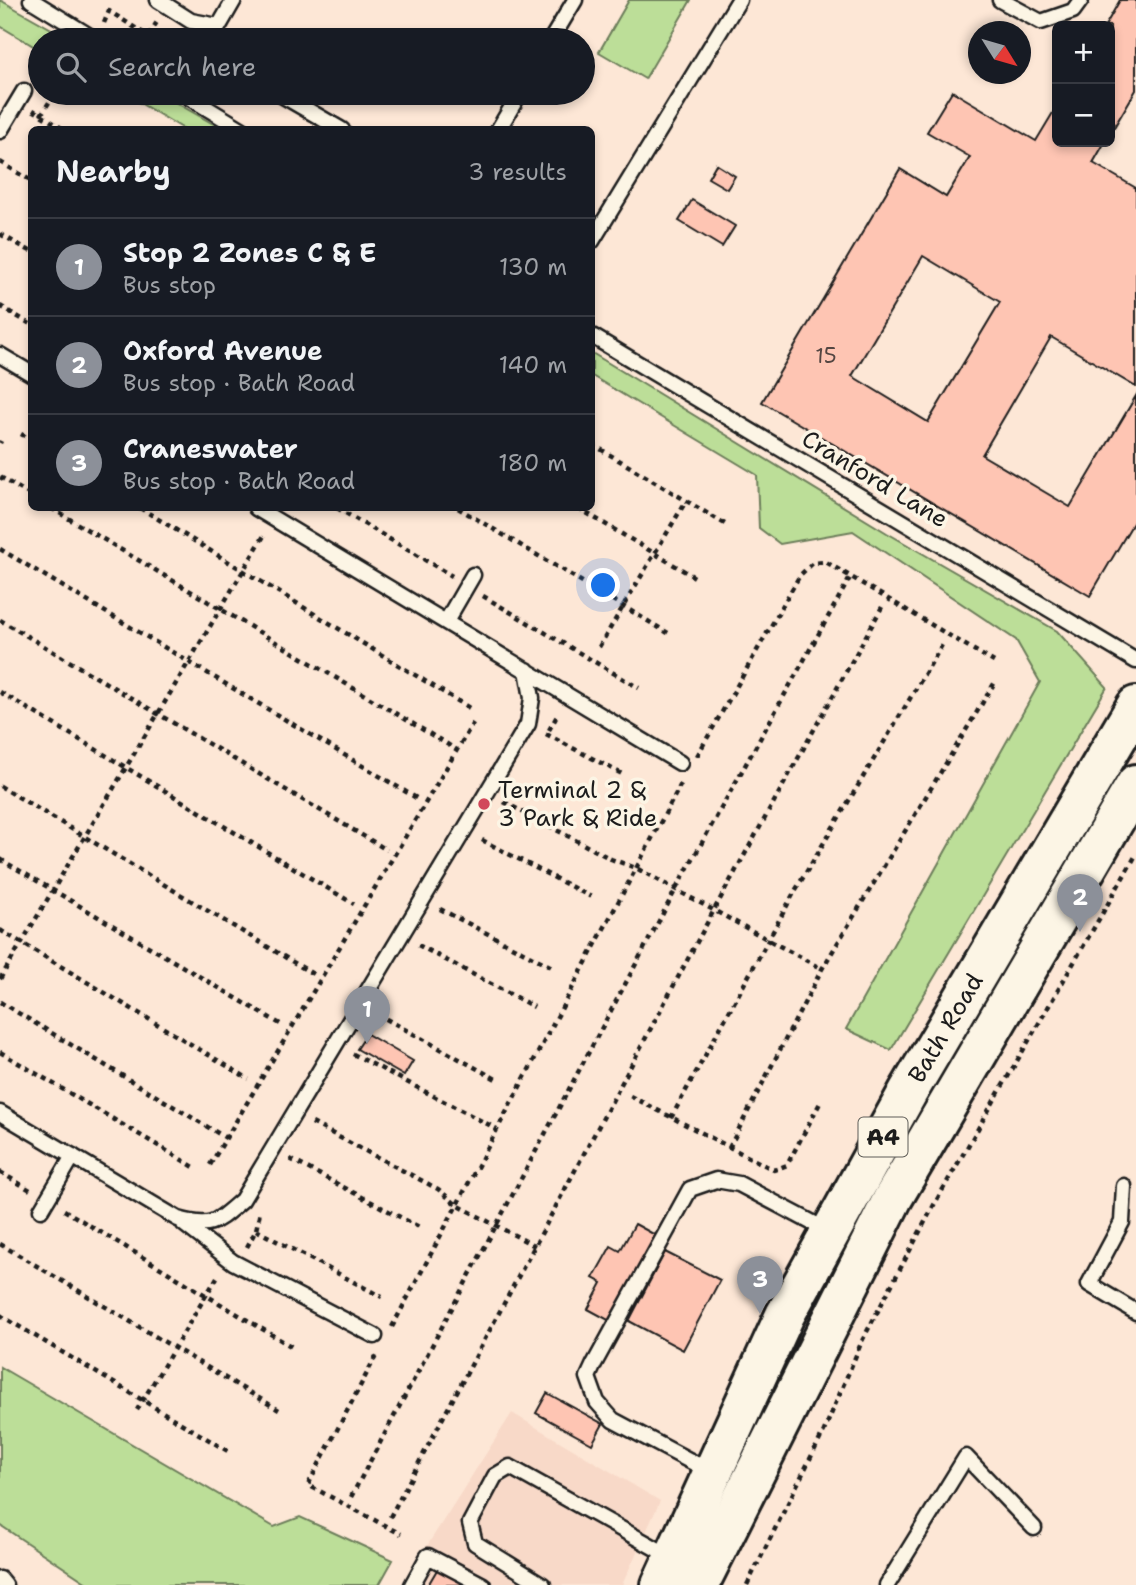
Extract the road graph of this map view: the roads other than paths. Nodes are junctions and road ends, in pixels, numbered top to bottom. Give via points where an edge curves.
1 (31, 0) edge
2 (234, 0) edge
3 (575, 0) edge
4 (738, 0) edge
5 (1000, 0) edge
6 (1081, 0) edge
7 (162, 3) edge
8 (219, 26) joint
9 (76, 28) edge
10 (558, 28) edge
11 (24, 91) dead end
12 (202, 105) edge
13 (299, 105) edge
14 (513, 105) edge
15 (236, 126) edge
16 (335, 126) edge
17 (500, 126) edge
18 (0, 131) edge
19 (595, 236) edge
20 (595, 338) edge
21 (1, 357) edge
22 (28, 372) edge
23 (261, 511) edge
24 (470, 580) road end
25 (447, 620) junction
26 (1136, 661) edge
27 (527, 670) junction
28 (1136, 706) edge
29 (680, 763) dead end
30 (1136, 784) edge
31 (0, 1113) edge
32 (73, 1156) junction
33 (1124, 1186) dead end
34 (44, 1205) road end
35 (178, 1219) junction
36 (830, 1233) junction
37 (1136, 1312) edge
38 (381, 1339) road end
39 (713, 1472) junction
40 (1034, 1528) dead end
41 (678, 1576) edge
42 (0, 1579) edge
43 (5, 1585) edge
44 (412, 1585) edge
45 (483, 1585) edge
46 (543, 1585) edge
47 (887, 1585) edge

1 - 9 lane
2 - 8 lane
3 - 10 lane
4 - 19 lane
5 - 6 lane via 1041,22 1073,11
7 - 8 lane via 191,21
11 - 18 lane
12 - 15 lane
13 - 16 lane
14 - 17 lane
20 - 26 lane, Cranford Lane
21 - 22 lane
23 - 25 lane
24 - 25 lane
25 - 27 lane
27 - 29 lane
27 - 35 lane via 532,698 528,724 242,1200 219,1219 201,1226
28 - 36 highway, Bath Road / A4
30 - 41 highway, Bath Road / A4
31 - 32 lane
32 - 34 lane
32 - 35 lane
33 - 37 lane via 1122,1222 1089,1284
35 - 38 lane via 233,1262
36 - 39 highway, Bath Road / A4 via 785,1315
36 - 39 lane via 738,1184 716,1180 690,1189 594,1364 589,1377 597,1402 613,1420
39 - 41 highway, Bath Road / A4
40 - 47 lane via 966,1457
41 - 46 lane via 510,1467 495,1476 470,1523 475,1543
42 - 43 lane
44 - 45 lane via 428,1556

